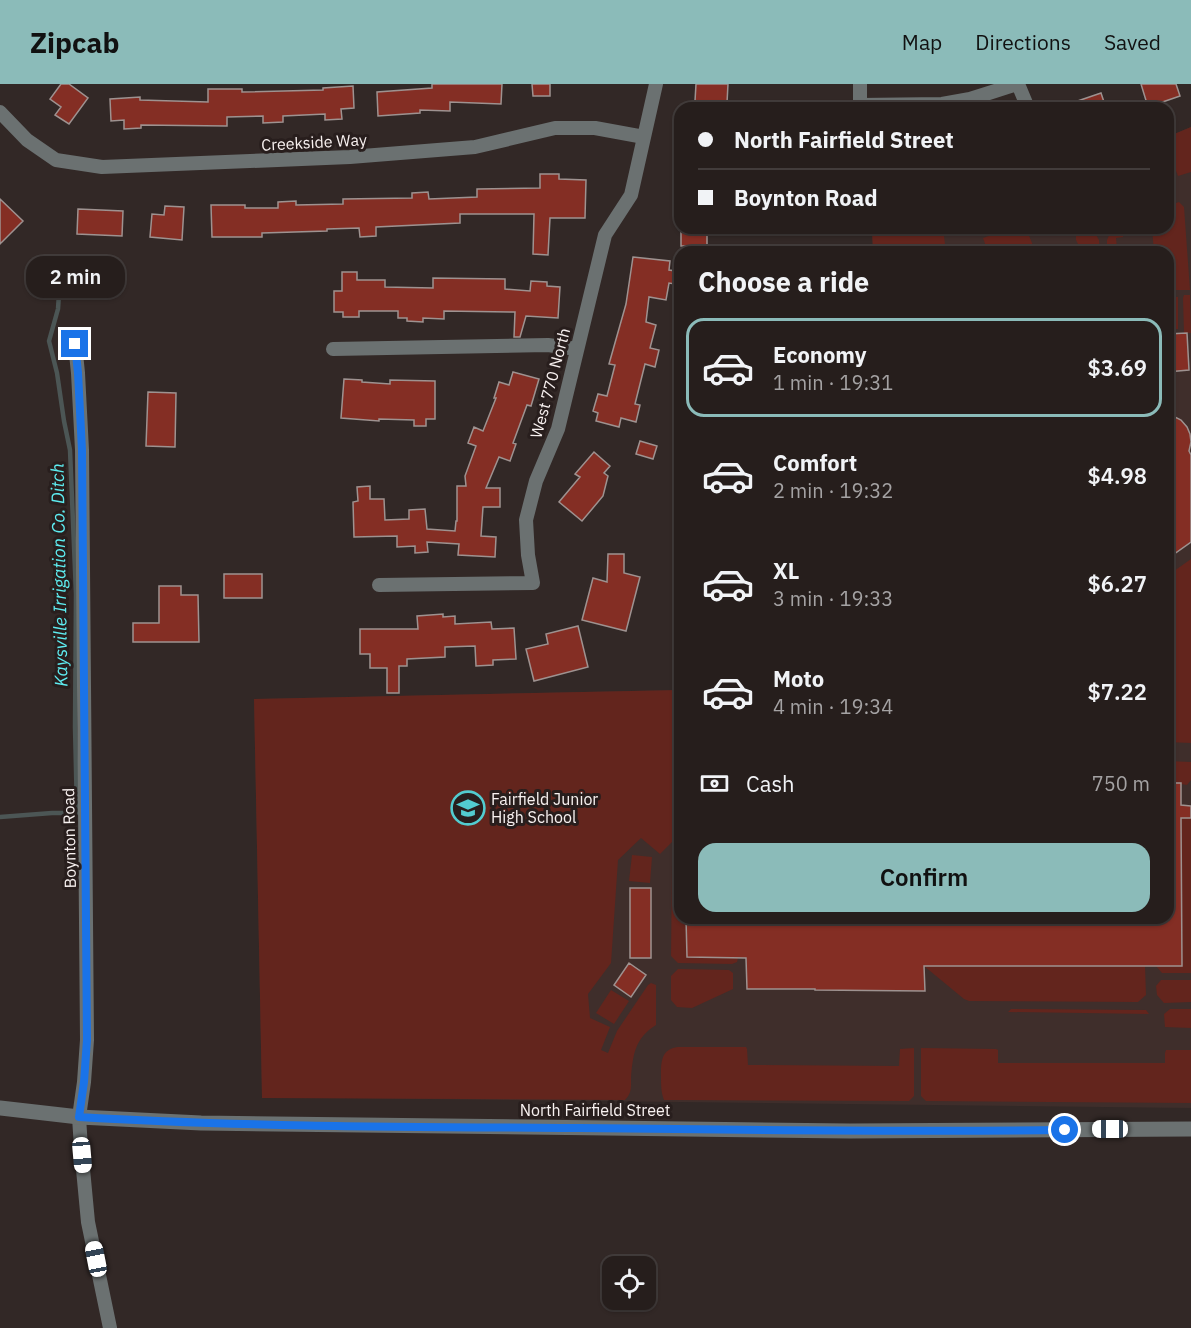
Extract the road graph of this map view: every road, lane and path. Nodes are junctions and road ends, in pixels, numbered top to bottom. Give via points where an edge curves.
1 (656, 84) edge
2 (860, 84) edge
3 (1018, 84) edge
4 (860, 102) edge
5 (953, 102) edge
6 (1026, 102) edge
7 (0, 112) edge
8 (645, 137) junction
9 (75, 344) dead end
10 (333, 350) dead end
11 (577, 350) junction
12 (379, 585) dead end
13 (0, 1108) edge
14 (79, 1117) junction
15 (1191, 1128) edge
16 (110, 1328) edge

1 - 8 street, West 770 North
2 - 4 street
3 - 5 street
3 - 6 street
7 - 8 street, Creekside Way via 27,140 56,160 102,167 350,157 475,147 555,128 595,128
8 - 11 street, West 770 North via 632,195 605,235
9 - 14 street, Boynton Road via 82,450 87,1040
10 - 11 street via 548,345
11 - 12 street, West 770 North via 558,429 536,481 526,520 533,583
13 - 14 street, North Fairfield Street
14 - 15 street, North Fairfield Street via 201,1124 850,1131
14 - 16 street, Boynton Road via 88,1222

